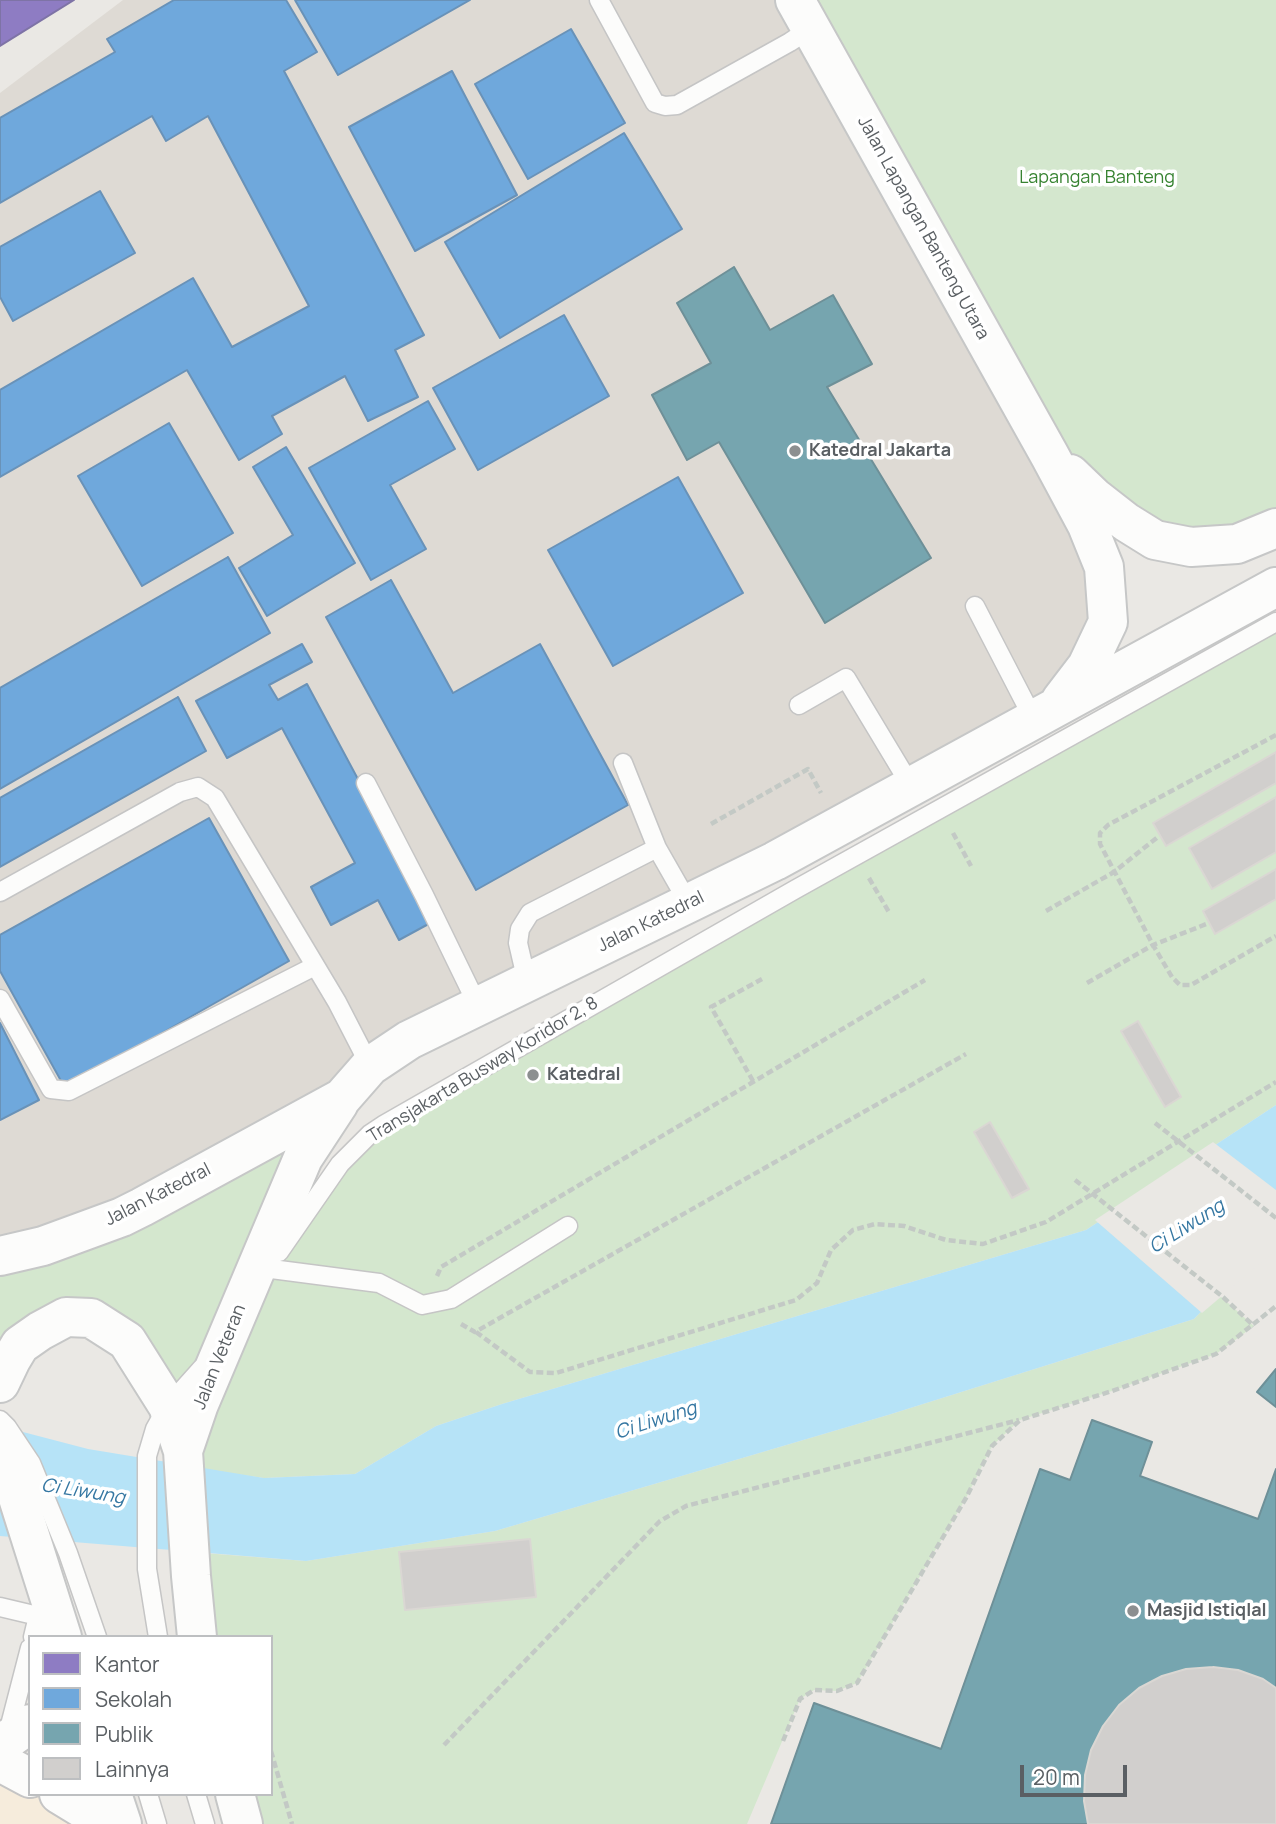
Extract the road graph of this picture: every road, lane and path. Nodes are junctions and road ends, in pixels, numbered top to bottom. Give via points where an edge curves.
1 (599, 0) edge
2 (803, 14) edge
3 (1050, 456) junction
4 (1276, 528) edge
5 (1276, 587) edge
6 (975, 606) dead end
7 (1276, 622) edge
8 (799, 705) dead end
9 (1044, 715) junction
10 (1276, 735) edge
11 (624, 763) dead end
12 (1024, 763) junction
13 (808, 769) dead end
14 (924, 779) junction
15 (366, 783) dead end
16 (711, 824) dead end
17 (950, 829) dead end
18 (1159, 836) dead end
19 (657, 848) junction
20 (856, 856) junction
21 (971, 866) dead end
22 (1114, 872) junction
23 (0, 892) edge
24 (689, 904) junction
25 (1046, 911) dead end
26 (890, 914) dead end
27 (1209, 923) dead end
28 (1276, 936) edge
29 (1153, 945) junction
30 (315, 966) junction
31 (762, 979) dead end
32 (925, 980) dead end
33 (527, 982) junction
34 (1087, 983) dead end
35 (0, 999) edge
36 (478, 1006) junction
37 (966, 1054) dead end
38 (370, 1066) junction
39 (753, 1081) junction
40 (1276, 1082) edge
41 (342, 1098) junction
42 (1156, 1123) dead end
43 (1074, 1180) dead end
44 (1276, 1218) edge
45 (568, 1226) dead end
46 (0, 1256) edge
47 (262, 1268) junction
48 (422, 1304) junction
49 (1276, 1306) edge
50 (1254, 1326) junction
51 (475, 1332) junction
52 (229, 1338) junction
53 (0, 1383) edge
54 (168, 1406) junction
55 (1020, 1420) junction
56 (2, 1429) edge
57 (171, 1456) junction
58 (55, 1562) junction
59 (0, 1607) edge
60 (33, 1635) edge
61 (62, 1635) edge
62 (96, 1635) edge
63 (158, 1635) edge
64 (197, 1635) edge
65 (28, 1657) edge
66 (783, 1741) dead end
67 (9, 1744) edge
68 (444, 1745) dead end
69 (273, 1758) edge
70 (28, 1775) edge
71 (62, 1796) edge
72 (113, 1796) edge
73 (149, 1796) edge
74 (197, 1796) edge
75 (236, 1796) edge
76 (108, 1824) edge
77 (122, 1824) edge
78 (157, 1824) edge
79 (205, 1824) edge
80 (243, 1824) edge
81 (292, 1824) edge

1 - 2 lane via 655,103 665,106 677,105 790,42
2 - 3 main road, Jalan Lapangan Banteng Utara
3 - 4 main road via 1126,522 1156,540 1191,547 1237,544
3 - 9 main road, Jalan Katedral via 1104,566 1108,622 1087,666
5 - 9 main road
6 - 9 lane
7 - 12 lane, Transjakarta Busway Koridor 2, 8
8 - 14 lane via 846,678
9 - 12 lane
9 - 14 main road, Jalan Katedral
10 - 22 path via 1108,825 1100,833 1100,844
11 - 19 lane
12 - 14 lane
12 - 20 lane, Transjakarta Busway Koridor 2, 8
13 - 16 path
14 - 24 main road, Jalan Katedral
15 - 36 lane
17 - 21 path
18 - 22 path
19 - 24 lane
19 - 33 lane via 530,913 518,943
20 - 26 path
20 - 47 lane, Transjakarta Busway Koridor 2, 8 via 370,1134 340,1164
22 - 25 path
22 - 29 path
23 - 30 lane via 180,792 198,787 215,798
24 - 33 main road, Jalan Katedral
27 - 29 path
28 - 29 path via 1191,985 1180,985 1172,977
29 - 34 path
30 - 35 lane via 69,1091 51,1090
30 - 38 lane
31 - 39 path via 711,1007
32 - 39 path
33 - 36 main road, Jalan Katedral
36 - 38 main road, Jalan Katedral via 409,1040
37 - 51 path
38 - 41 main road, Jalan Katedral
39 - 48 path via 441,1267
40 - 51 path via 1046,1222 983,1244 946,1240 904,1226 876,1224 853,1230 831,1250 817,1283 796,1300 556,1373 530,1372
41 - 46 main road, Jalan Katedral via 122,1217 43,1246
41 - 47 main road, Jalan Veteran via 303,1158
42 - 44 path, bridge
43 - 50 path, bridge
45 - 48 lane via 451,1299
47 - 48 lane via 379,1283
47 - 52 main road, Jalan Veteran
48 - 51 path
49 - 50 path
50 - 55 path via 1216,1354
52 - 54 lane
52 - 57 main road, Jalan Veteran
53 - 54 main road via 20,1345 66,1317 91,1318 127,1340
54 - 57 main road
55 - 66 path via 992,1446 857,1683 837,1691 814,1690 800,1699
55 - 68 path via 687,1506 660,1521
56 - 58 main road
57 - 63 lane via 147,1569
57 - 64 main road, Jalan Veteran
58 - 61 main road
58 - 62 lane
59 - 60 lane via 38,1616
65 - 67 lane
67 - 70 main road
69 - 81 path
71 - 76 main road
72 - 77 main road
73 - 78 lane
74 - 79 lane
75 - 80 main road

